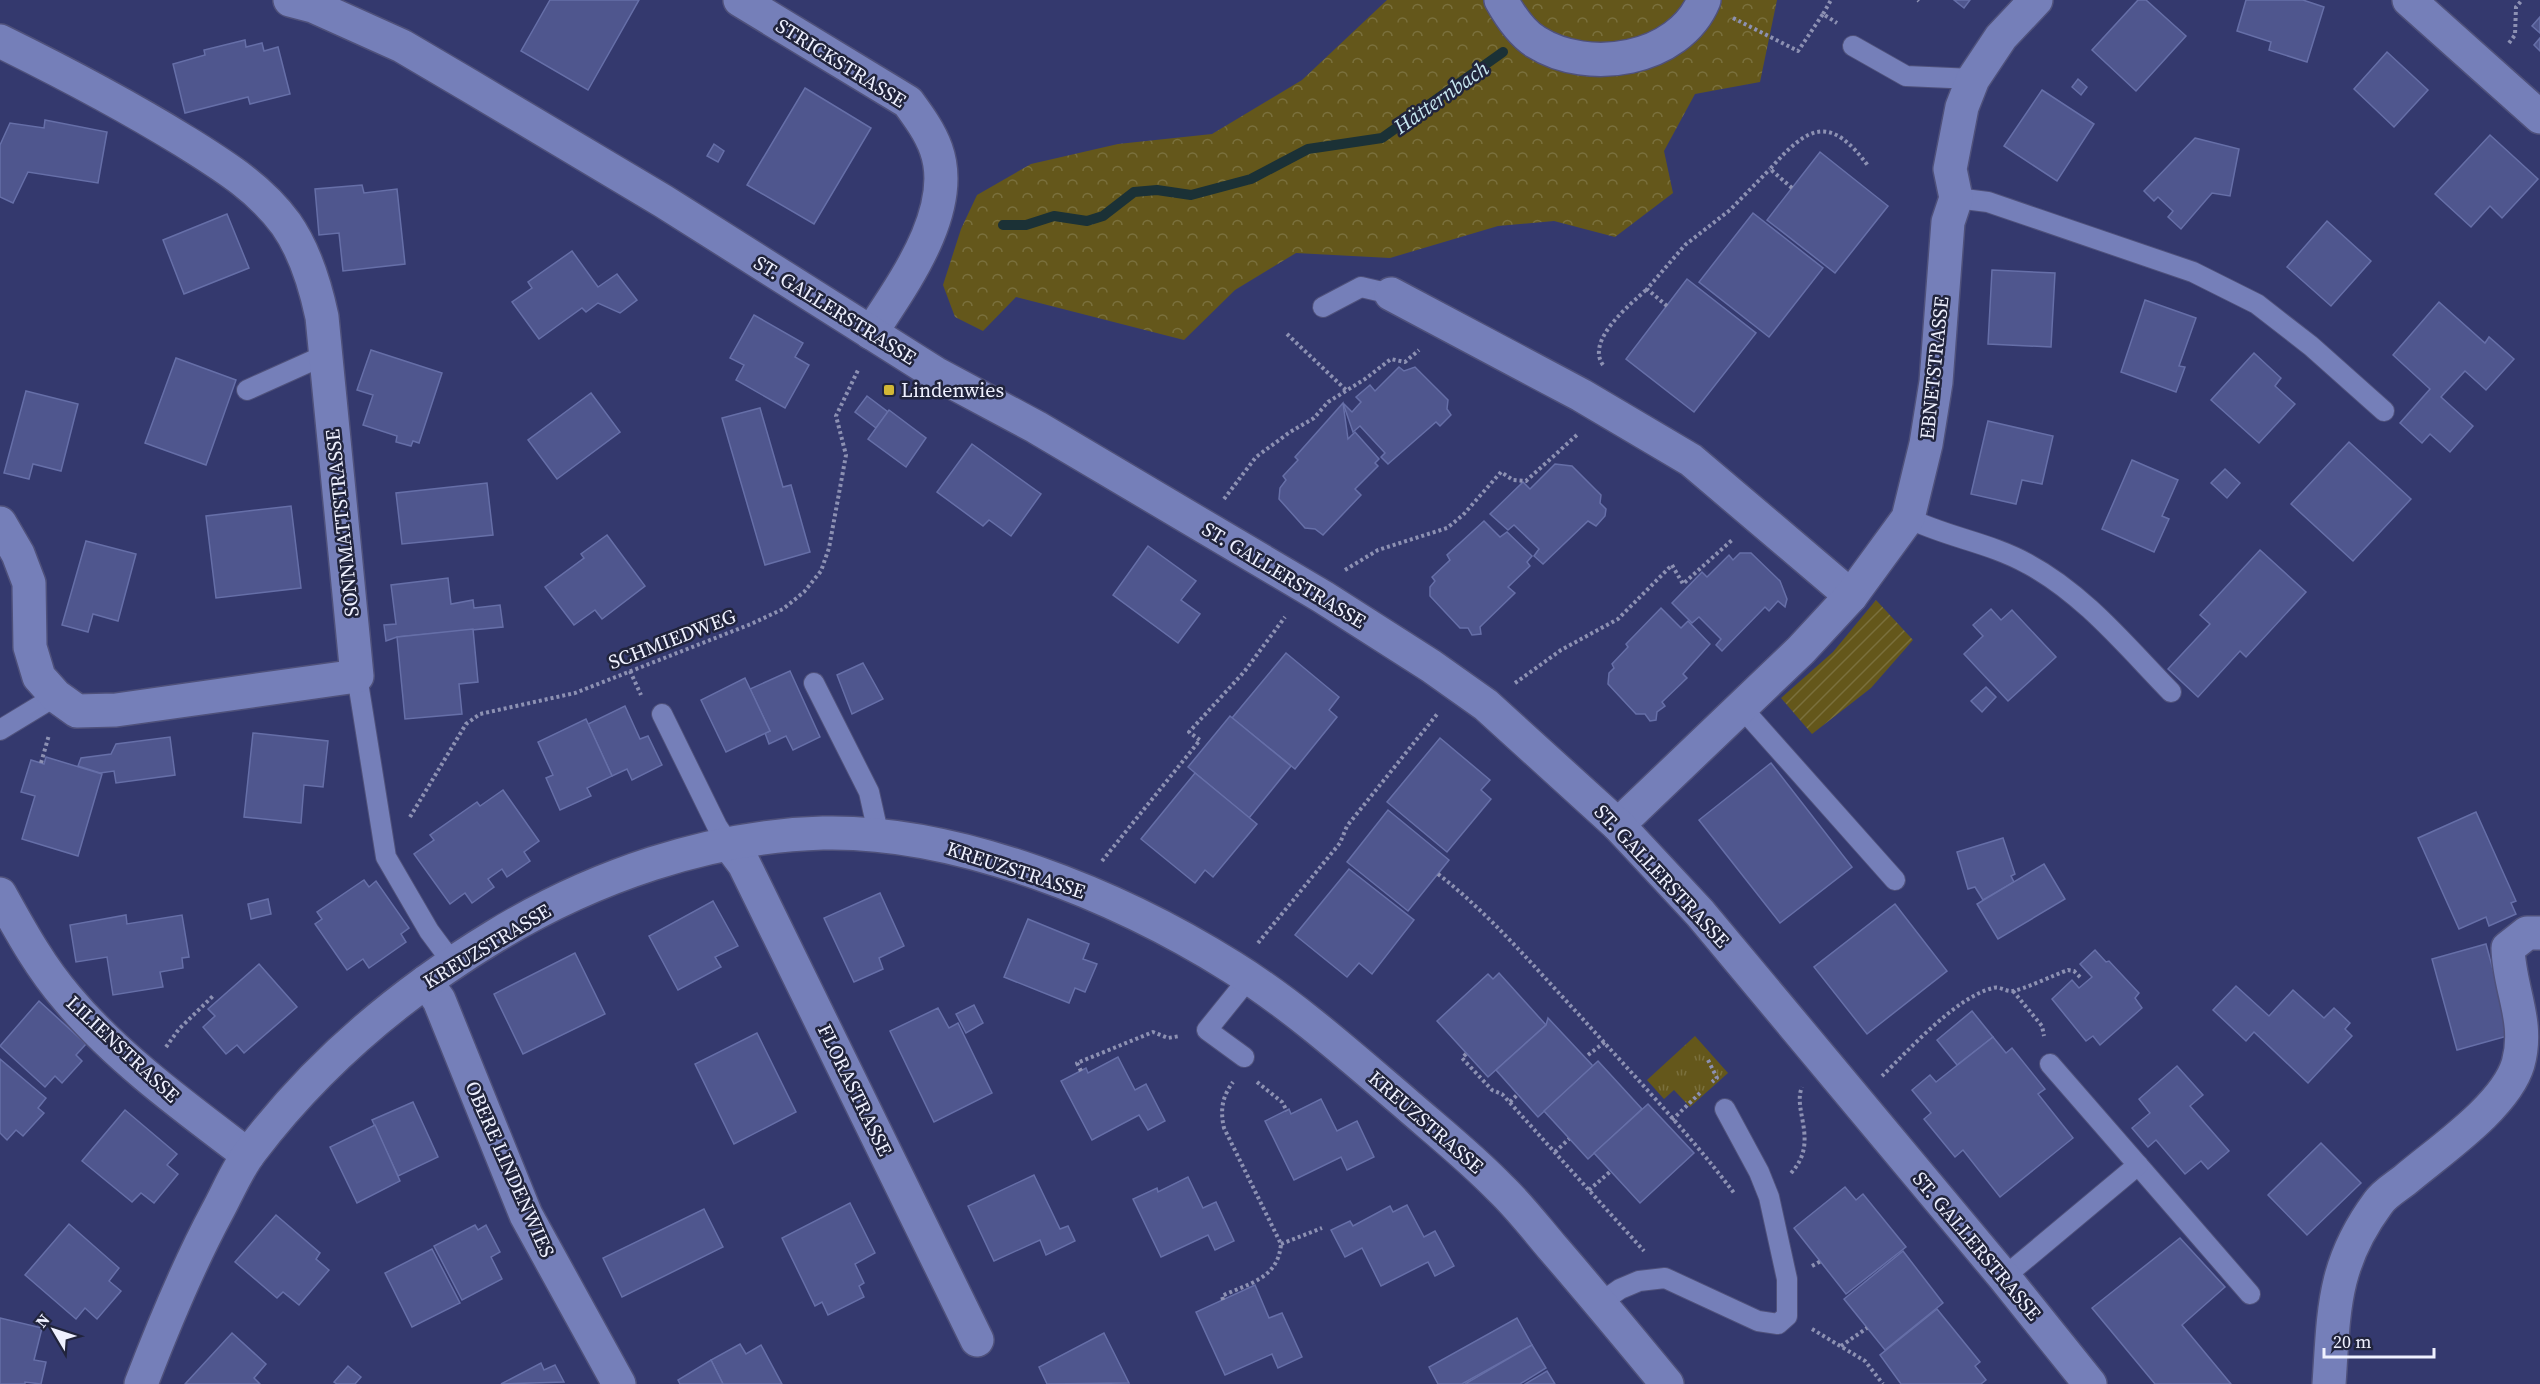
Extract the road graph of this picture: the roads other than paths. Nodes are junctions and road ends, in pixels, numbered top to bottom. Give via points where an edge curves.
1 (290, 0) edge
2 (740, 0) edge
3 (1501, 0) edge
4 (2036, 0) edge
5 (2409, 0) edge
6 (1704, 2) edge
7 (0, 41) edge
8 (1853, 46) road end
9 (1973, 79) junction
10 (2540, 117) edge
11 (1956, 198) junction
12 (1391, 294) joint
13 (1323, 307) dead end
14 (870, 333) junction
15 (324, 355) junction
16 (247, 390) dead end
17 (2384, 411) dead end
18 (1908, 518) junction
19 (0, 523) edge
20 (1851, 596) junction
21 (357, 676) junction
22 (814, 683) dead end
23 (2171, 692) dead end
24 (56, 696) junction
25 (1741, 707) junction
26 (662, 714) dead end
27 (0, 730) edge
28 (1618, 825) junction
29 (879, 837) junction
30 (729, 844) junction
31 (1895, 880) dead end
32 (0, 894) edge
33 (2540, 933) edge
34 (452, 962) junction
35 (1241, 973) junction
36 (426, 982) junction
37 (2050, 1064) road end
38 (1242, 1065) road end
39 (1725, 1109) dead end
40 (248, 1155) junction
41 (2138, 1165) junction
42 (2004, 1277) junction
43 (2250, 1294) dead end
44 (1600, 1303) junction
45 (977, 1340) dead end
46 (141, 1384) edge
47 (619, 1384) edge
48 (1667, 1384) edge
49 (2090, 1384) edge
50 (2329, 1384) edge

1 - 14 street, ST. GALLERSTRASSE via 313,6 402,46 663,201
2 - 14 street, STRICKSTRASSE via 908,102 937,151 941,190 927,241
3 - 6 street via 1511,18 1535,42 1572,58 1610,58 1652,51 1680,34
4 - 9 street, EBNETSTRASSE via 2001,37
5 - 10 street
7 - 15 street, SONNMATTSTRASSE via 94,87 259,191 287,225 314,280 322,317
8 - 9 lane via 1906,76
9 - 11 street, EBNETSTRASSE via 1962,107 1950,169
11 - 17 lane via 1988,202 2193,273 2243,296 2311,346
11 - 18 street, EBNETSTRASSE via 1948,222 1936,382
12 - 13 lane via 1361,287
12 - 20 street via 1691,460
14 - 28 street, ST. GALLERSTRASSE via 1323,597 1431,666 1486,705
15 - 16 lane
15 - 21 street, SONNMATTSTRASSE
18 - 20 street, EBNETSTRASSE
18 - 23 lane via 2026,562 2054,579
19 - 24 street via 29,583 30,647 39,676
20 - 25 street, EBNETSTRASSE via 1802,650
21 - 24 street via 98,712 77,711
21 - 34 lane via 386,857
22 - 29 lane via 869,792
24 - 27 lane
25 - 28 street, EBNETSTRASSE
25 - 31 lane
26 - 30 lane
28 - 42 street, ST. GALLERSTRASSE via 1779,1006
29 - 30 street, KREUZSTRASSE via 826,833
29 - 35 street, KREUZSTRASSE via 936,834 1074,886 1195,945
30 - 34 street, KREUZSTRASSE via 657,862 572,896 523,919
30 - 45 street, FLORASTRASSE via 750,874
32 - 40 street, LILIENSTRASSE via 35,956 67,999 146,1074
33 - 50 street via 2528,933 2508,948 2524,1031 2517,1065 2504,1088 2478,1120 2379,1202 2341,1270
34 - 36 street, KREUZSTRASSE
35 - 38 lane via 1207,1030
35 - 44 street, KREUZSTRASSE via 1344,1050 1504,1191
36 - 40 street, KREUZSTRASSE via 365,1028 328,1063
36 - 47 street, OBERE LINDENWIES via 439,1000 526,1215
37 - 41 lane
39 - 44 lane via 1760,1172 1769,1197 1787,1279 1787,1316 1778,1324 1758,1321 1665,1278 1639,1281
40 - 46 street, KREUZSTRASSE via 182,1280
41 - 42 lane
41 - 43 lane
42 - 49 street, ST. GALLERSTRASSE
44 - 48 street, KREUZSTRASSE

